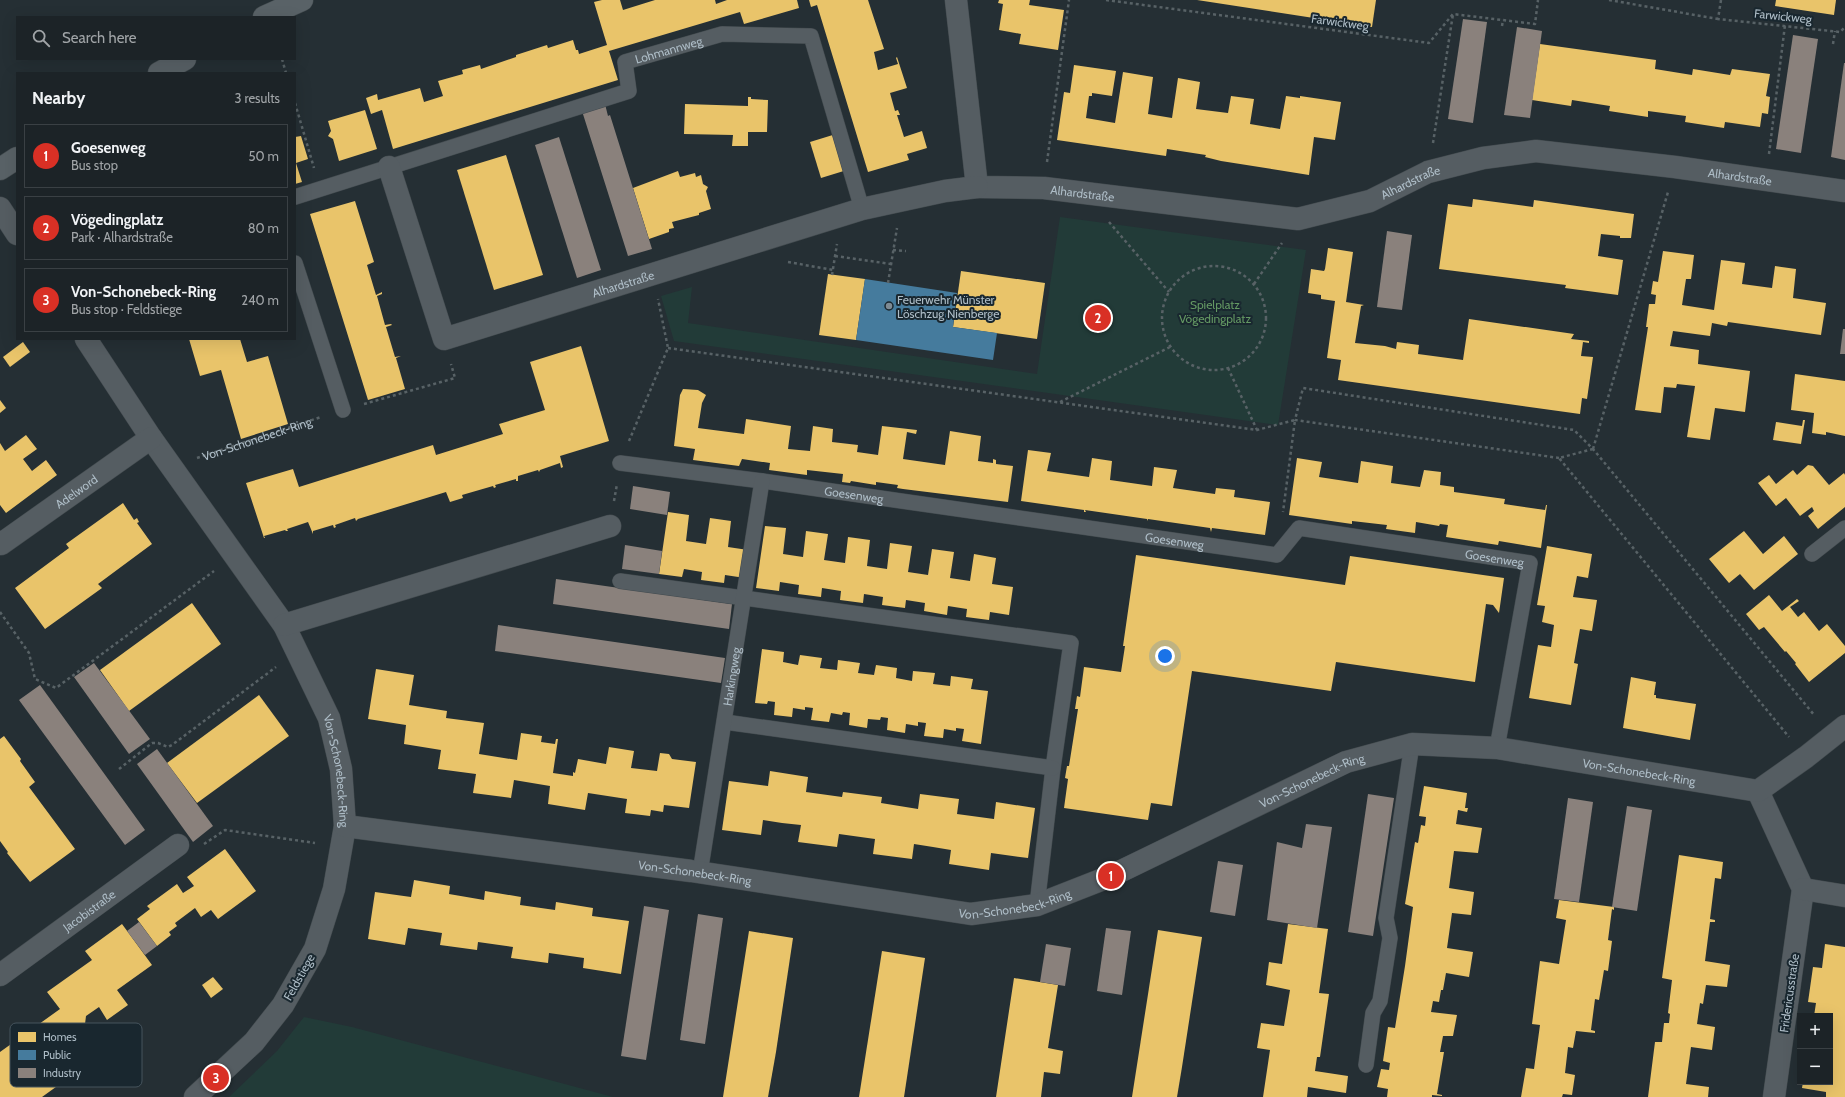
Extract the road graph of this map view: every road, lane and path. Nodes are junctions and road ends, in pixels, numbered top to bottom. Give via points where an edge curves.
1 (302, 0) edge
2 (956, 0) edge
3 (1069, 0) edge
4 (1106, 0) edge
5 (1538, 0) edge
6 (1608, 0) edge
7 (1721, 0) edge
8 (1453, 14) junction
9 (266, 16) edge
10 (1718, 19) junction
11 (1503, 20) junction
12 (1785, 25) junction
13 (1502, 26) dead end
14 (1845, 27) edge
15 (1835, 31) junction
16 (1833, 44) dead end
17 (183, 60) edge
18 (282, 60) edge
19 (161, 72) edge
20 (286, 72) edge
21 (296, 106) edge
22 (16, 159) edge
23 (389, 167) junction
24 (1675, 167) junction
25 (0, 169) edge
26 (1428, 172) junction
27 (1766, 180) junction
28 (977, 187) junction
29 (1044, 188) junction
30 (320, 190) junction
31 (1845, 190) edge
32 (1083, 193) junction
33 (296, 197) edge
34 (890, 203) junction
35 (0, 208) edge
36 (862, 209) junction
37 (1298, 218) junction
38 (16, 232) edge
39 (893, 250) junction
40 (906, 251) dead end
41 (835, 256) dead end
42 (788, 262) dead end
43 (891, 264) junction
44 (296, 266) edge
45 (833, 270) dead end
46 (653, 275) junction
47 (888, 283) dead end
48 (1254, 284) junction
49 (1168, 292) junction
50 (444, 339) junction
51 (87, 340) edge
52 (1170, 347) junction
53 (668, 348) junction
54 (1228, 368) junction
55 (1060, 402) junction
56 (342, 410) junction
57 (1295, 420) junction
58 (1258, 430) junction
59 (151, 438) junction
60 (1593, 449) junction
61 (1559, 458) junction
62 (620, 462) junction
63 (172, 467) junction
64 (762, 481) junction
65 (610, 526) joint
66 (1845, 528) edge
67 (0, 543) edge
68 (1812, 554) dead end
69 (1277, 555) junction
70 (235, 556) junction
71 (620, 581) dead end
72 (744, 597) junction
73 (0, 612) edge
74 (284, 625) junction
75 (297, 651) junction
76 (725, 722) junction
77 (1839, 731) edge
78 (1412, 744) junction
79 (1497, 748) junction
80 (1806, 757) junction
81 (1053, 768) junction
82 (119, 769) dead end
83 (1758, 791) junction
84 (343, 836) junction
85 (178, 845) joint
86 (700, 873) junction
87 (1803, 889) junction
88 (1845, 896) edge
89 (1037, 905) junction
90 (0, 975) edge
91 (1366, 1065) dead end
92 (195, 1097) edge
93 (1774, 1097) edge

1 - 9 main road
2 - 28 street
3 - 29 path
4 - 8 path, Farwickweg via 1429,43
5 - 11 path via 1535,24
6 - 10 path, Farwickweg
7 - 10 path
8 - 11 path
8 - 26 path
10 - 12 path, Farwickweg
11 - 13 path
12 - 15 path, Farwickweg
12 - 27 path
14 - 15 path, Farwickweg via 1840,32
15 - 16 path
17 - 19 main road
18 - 20 path
21 - 30 path
22 - 25 main road
23 - 30 lane
23 - 36 lane, Lohmannweg via 629,91 625,62 722,34 811,36
23 - 50 street
24 - 26 street, Alhardstraße via 1536,151 1483,158
24 - 27 street, Alhardstraße
24 - 60 path
26 - 37 street, Alhardstraße via 1370,201
27 - 31 street, Alhardstraße
28 - 29 street, Alhardstraße
28 - 34 street, Alhardstraße
29 - 32 street, Alhardstraße
30 - 33 lane
32 - 37 street, Alhardstraße
32 - 49 path
34 - 36 street, Alhardstraße
34 - 39 path via 897,224
35 - 38 street
36 - 46 street, Alhardstraße
37 - 48 path
39 - 40 path
39 - 43 path
41 - 43 path
42 - 45 path
43 - 47 path
44 - 56 lane
46 - 50 street, Alhardstraße
46 - 53 path
48 - 49 path via 1239,271 1220,266 1200,267 1182,276
48 - 54 path via 1262,297 1266,311 1261,340 1242,362
49 - 52 path via 1162,310 1163,329
50 - 56 path, Von-Schonebeck-Ring via 455,378
51 - 59 street, Von-Schonebeck-Ring
52 - 54 path via 1196,366 1215,370
52 - 55 path
53 - 55 path
53 - 62 path
54 - 58 path
55 - 58 path
56 - 63 path, Von-Schonebeck-Ring
57 - 58 path
57 - 60 path via 1303,388 1574,430
57 - 61 path
57 - 69 path
59 - 63 street, Von-Schonebeck-Ring
59 - 67 street, Adelword
60 - 61 path
60 - 77 path
61 - 80 path
62 - 64 lane, Goesenweg
62 - 65 path
63 - 70 street, Von-Schonebeck-Ring
64 - 69 lane, Goesenweg
64 - 72 lane, Harkingweg
65 - 74 street
66 - 68 lane
69 - 79 lane, Goesenweg via 1299,528 1530,563
70 - 73 path via 56,688 35,679 29,653
70 - 74 street, Von-Schonebeck-Ring
71 - 72 lane
72 - 76 lane, Harkingweg
72 - 81 lane via 1071,643
74 - 75 street, Von-Schonebeck-Ring
75 - 82 path via 172,745 168,747 152,743
75 - 84 street, Von-Schonebeck-Ring via 329,718 342,769
76 - 81 lane
76 - 86 lane, Harkingweg
77 - 80 street
78 - 79 street, Von-Schonebeck-Ring
78 - 89 street, Von-Schonebeck-Ring via 1346,762 1111,876
78 - 91 lane via 1386,918 1390,938 1380,1001 1373,1013
79 - 83 street, Von-Schonebeck-Ring
80 - 83 street
81 - 89 lane
83 - 87 street
84 - 85 path via 225,830 194,851
84 - 86 street, Von-Schonebeck-Ring
84 - 92 street, Feldstiege via 334,889 315,949 283,1006 254,1042
85 - 90 street, Jacobistraße
86 - 89 street, Von-Schonebeck-Ring via 971,914
87 - 88 street
87 - 93 street, Fridericusstraße

